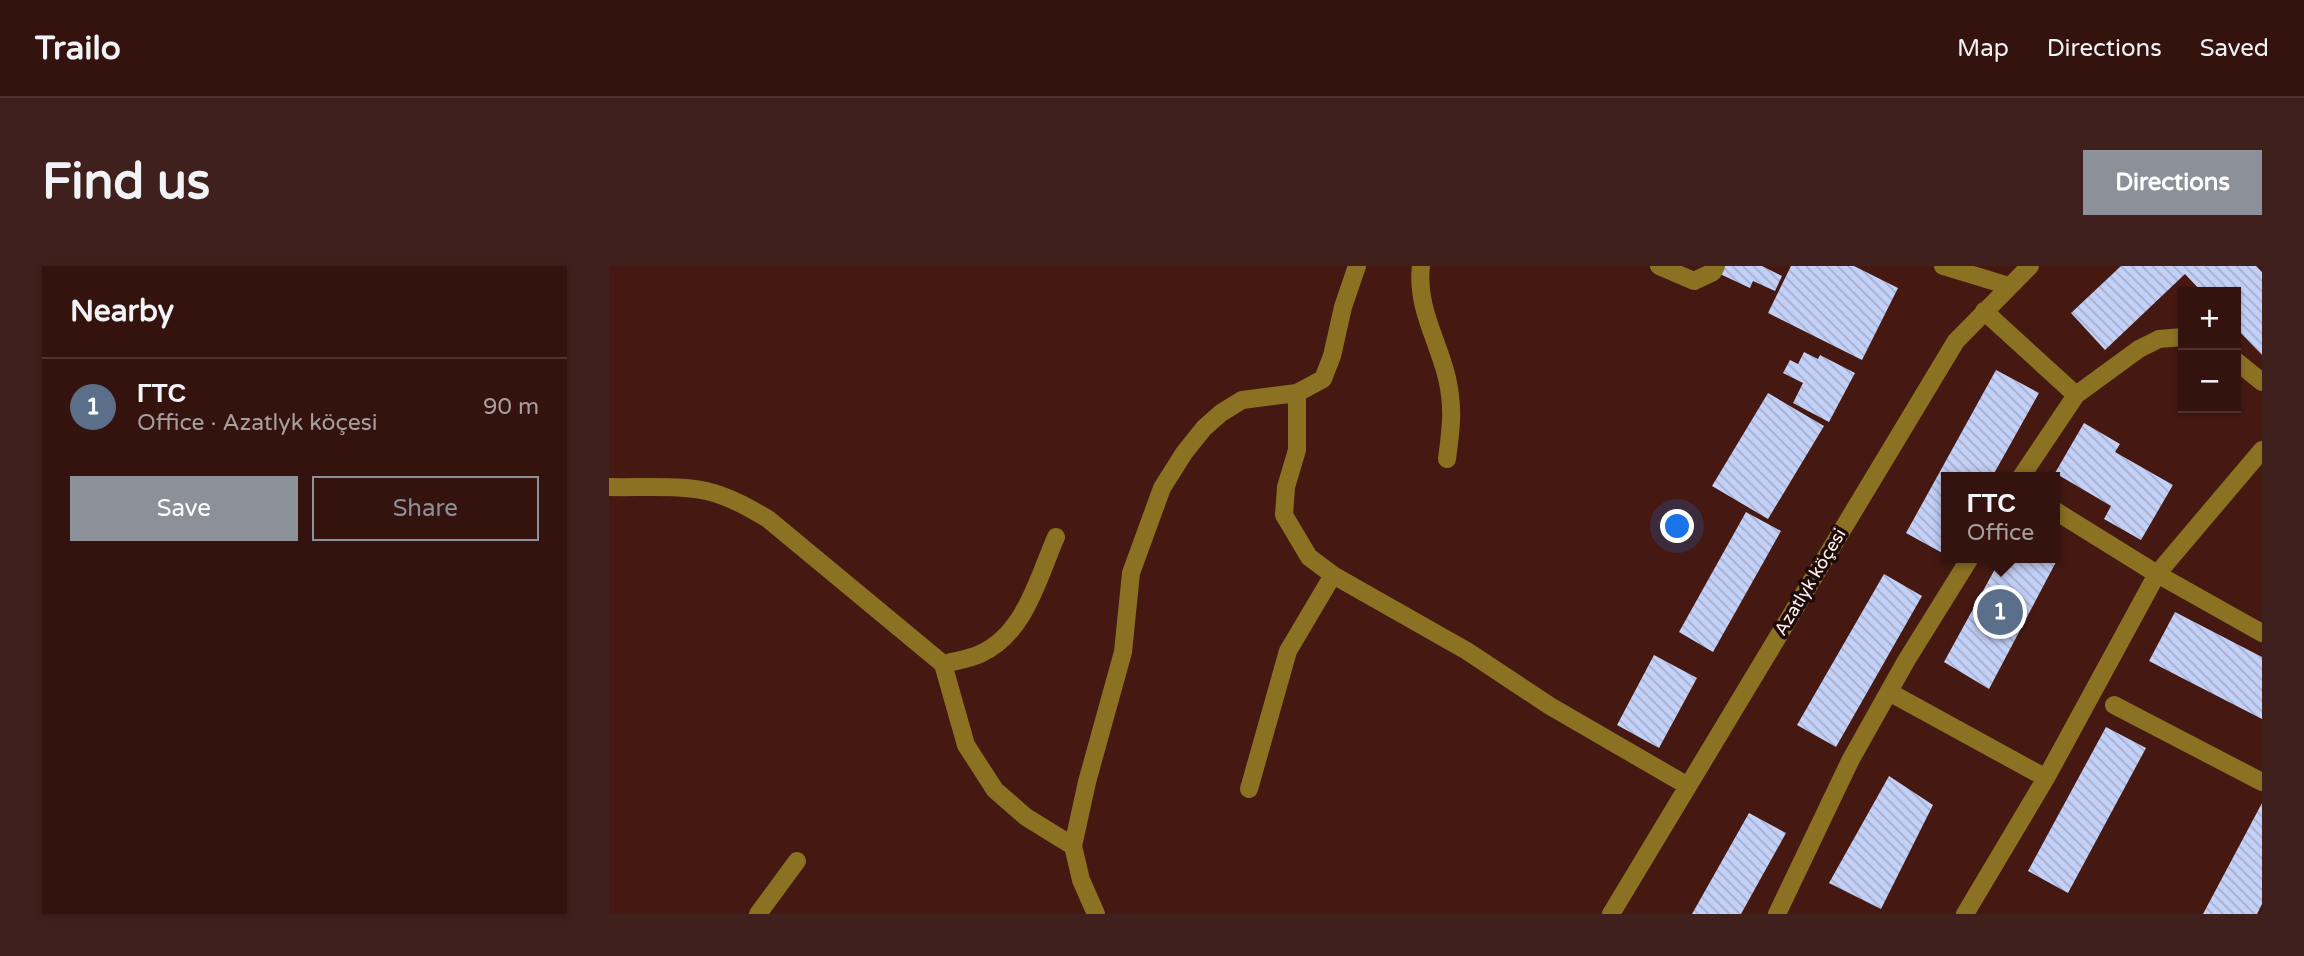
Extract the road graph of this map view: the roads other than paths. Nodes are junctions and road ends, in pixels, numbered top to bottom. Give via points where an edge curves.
1 (1357, 266) edge
2 (1421, 266) edge
3 (1659, 266) edge
4 (1716, 266) edge
5 (1943, 266) edge
6 (2030, 266) edge
7 (2009, 286) junction
8 (1984, 311) junction
9 (2178, 337) edge
10 (2241, 365) edge
11 (2262, 383) edge
12 (1297, 393) junction
13 (2076, 395) junction
14 (2262, 450) edge
15 (1447, 459) dead end
16 (2024, 472) edge
17 (609, 487) edge
18 (2060, 513) edge
19 (1056, 537) dead end
20 (1967, 563) edge
21 (2157, 574) junction
22 (1333, 575) junction
23 (2262, 633) edge
24 (943, 664) junction
25 (1888, 692) junction
26 (2114, 705) dead end
27 (2046, 778) junction
28 (2262, 782) edge
29 (1688, 786) junction
30 (1249, 789) dead end
31 (1073, 846) junction
32 (797, 861) dead end
33 (758, 914) edge
34 (1096, 914) edge
35 (1611, 914) edge
36 (1777, 914) edge
37 (1965, 914) edge

1 - 12 street via 1323,379
2 - 15 street via 1422,303 1453,412
3 - 4 street via 1694,281
5 - 7 street
6 - 7 street, Azatlyk köçesi
7 - 8 street, Azatlyk köçesi
8 - 13 street
8 - 29 street, Azatlyk köçesi via 1956,341
9 - 13 street via 2159,339 2139,349
10 - 11 street
12 - 22 street via 1297,450 1286,487 1284,515 1309,557
12 - 31 street via 1243,400 1221,413 1184,453 1162,488 1131,573 1123,652
13 - 16 street
14 - 21 street
17 - 24 street via 712,492 743,504 768,519
18 - 21 street
19 - 24 street via 1021,618 1007,636 980,654
20 - 25 street
21 - 23 street
21 - 27 street
22 - 29 street
22 - 30 street via 1288,651
24 - 31 street via 966,745 995,790 1026,817
25 - 27 street
25 - 36 street
26 - 28 street
27 - 37 street
29 - 35 street, Azatlyk köçesi
31 - 34 street
32 - 33 street

